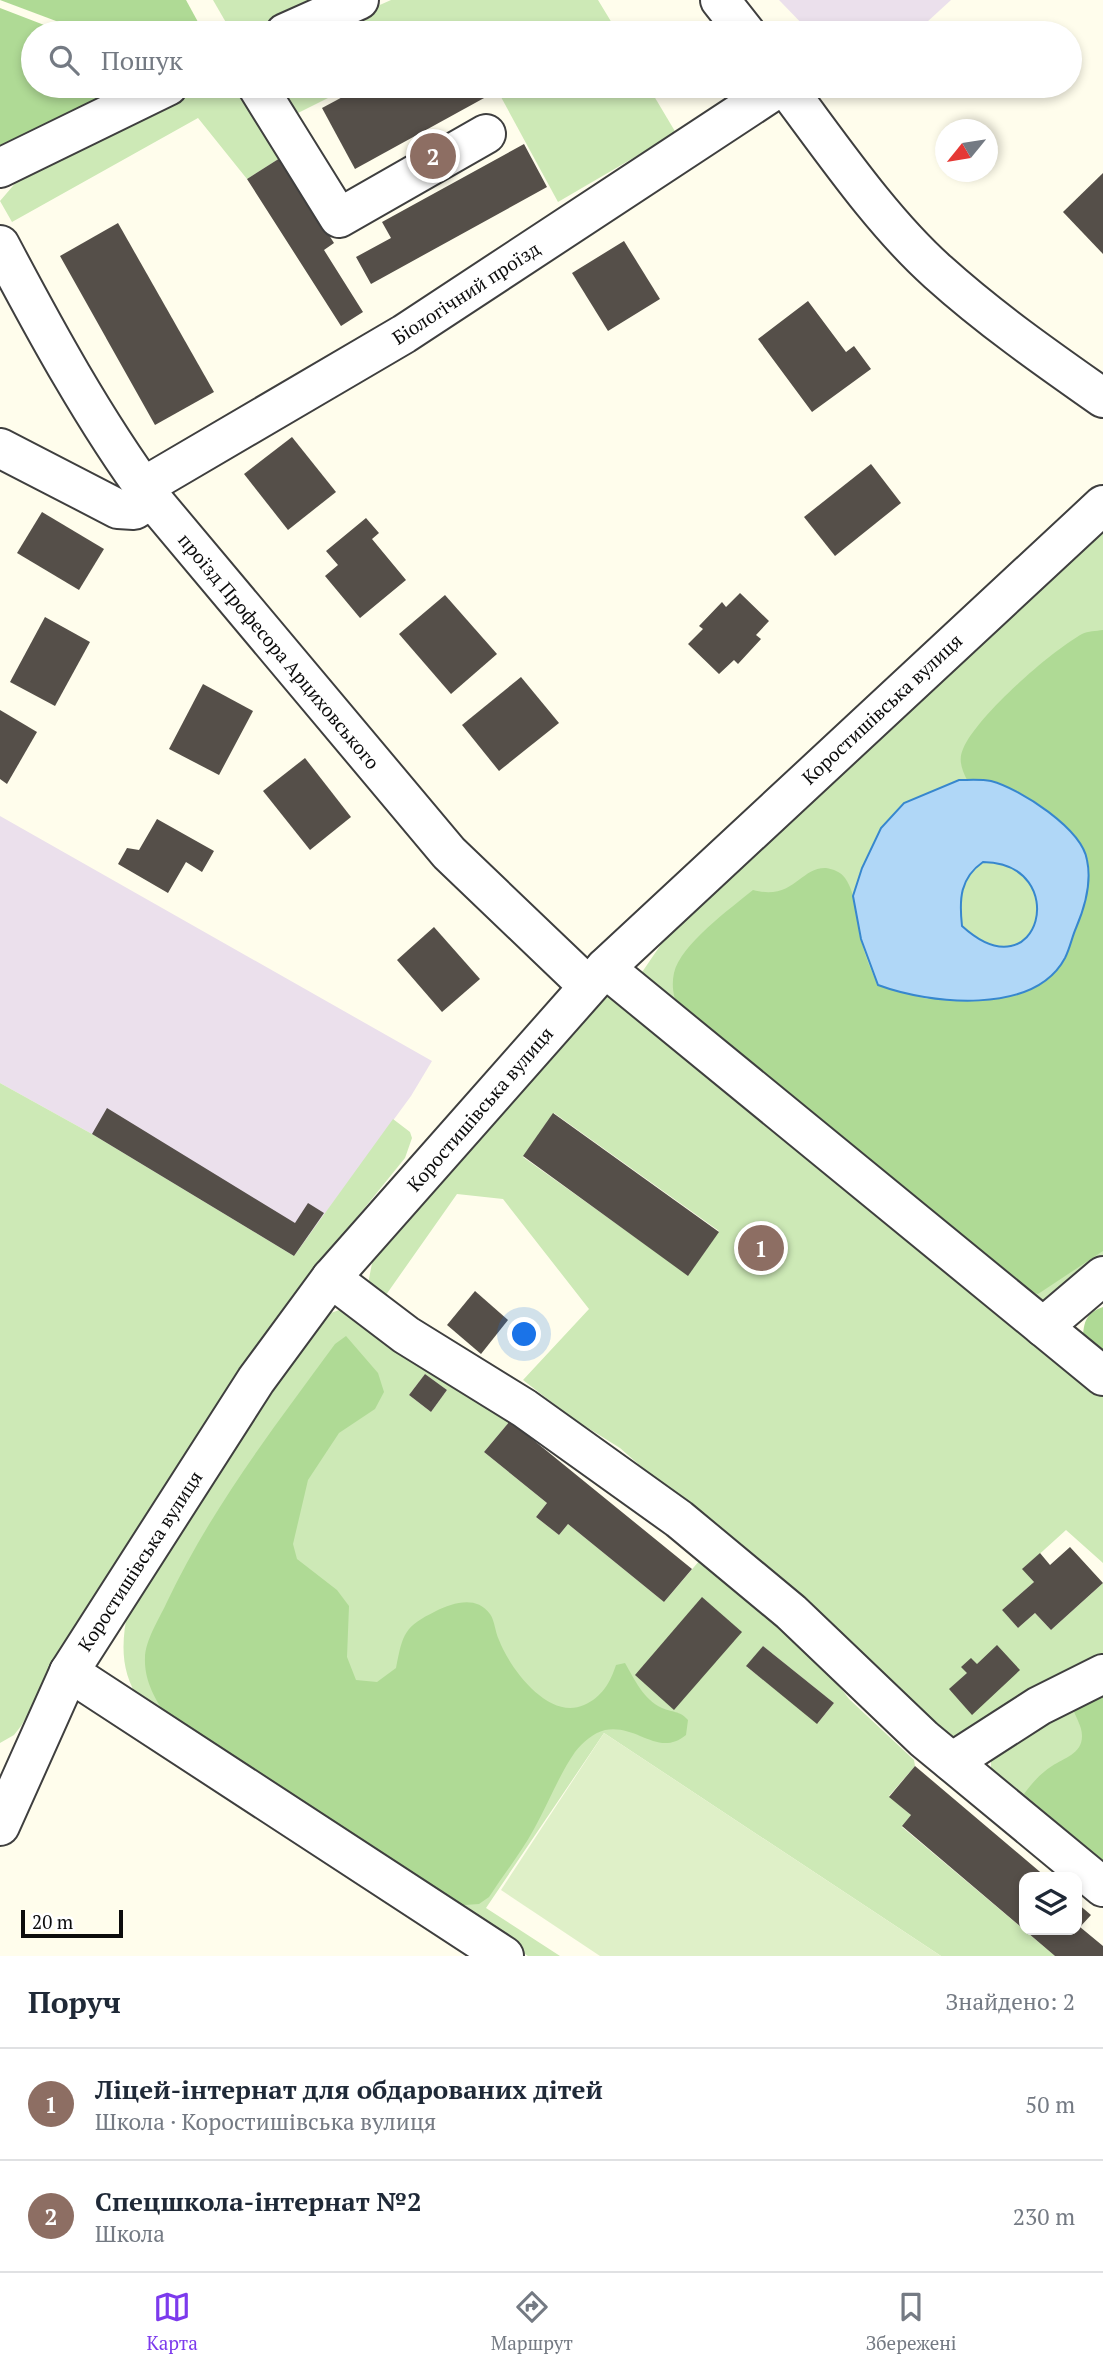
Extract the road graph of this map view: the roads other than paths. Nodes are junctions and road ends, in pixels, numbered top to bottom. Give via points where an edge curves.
1 (359, 0) edge
2 (720, 0) edge
3 (312, 21) edge
4 (737, 21) edge
5 (144, 98) edge
6 (264, 98) edge
7 (765, 98) edge
8 (792, 98) edge
9 (486, 134) dead end
10 (0, 169) edge
11 (0, 245) edge
12 (17, 306) edge
13 (1103, 398) edge
14 (0, 448) edge
15 (148, 493) junction
16 (1103, 505) edge
17 (596, 977) junction
18 (1103, 1276) edge
19 (331, 1278) junction
20 (1043, 1327) junction
21 (1103, 1376) edge
22 (69, 1672) junction
23 (1103, 1675) edge
24 (952, 1762) junction
25 (12, 1768) edge
26 (0, 1826) edge
27 (1103, 1887) edge
28 (504, 1956) edge

1 - 3 street
2 - 4 street
5 - 10 street
6 - 9 street via 339,218
7 - 15 street, Біологічний проїзд via 404,334
8 - 13 street via 865,191 936,270 1017,337
11 - 12 street, проїзд Професора Арциховського
12 - 15 street, проїзд Професора Арциховського
14 - 15 street, Біологічний проїзд via 118,509 134,510
15 - 17 street, проїзд Професора Арциховського via 449,853
16 - 17 street, Коростишівська вулиця
17 - 19 street, Коростишівська вулиця
17 - 20 street, проїзд Професора Арциховського
18 - 20 street
19 - 22 street, Коростишівська вулиця via 256,1380
19 - 24 street via 679,1520 791,1612
20 - 21 street, проїзд Професора Арциховського
22 - 25 street, Коростишівська вулиця
22 - 28 street
23 - 24 street via 1039,1706
24 - 27 street
25 - 26 street, Коростишівська вулиця

